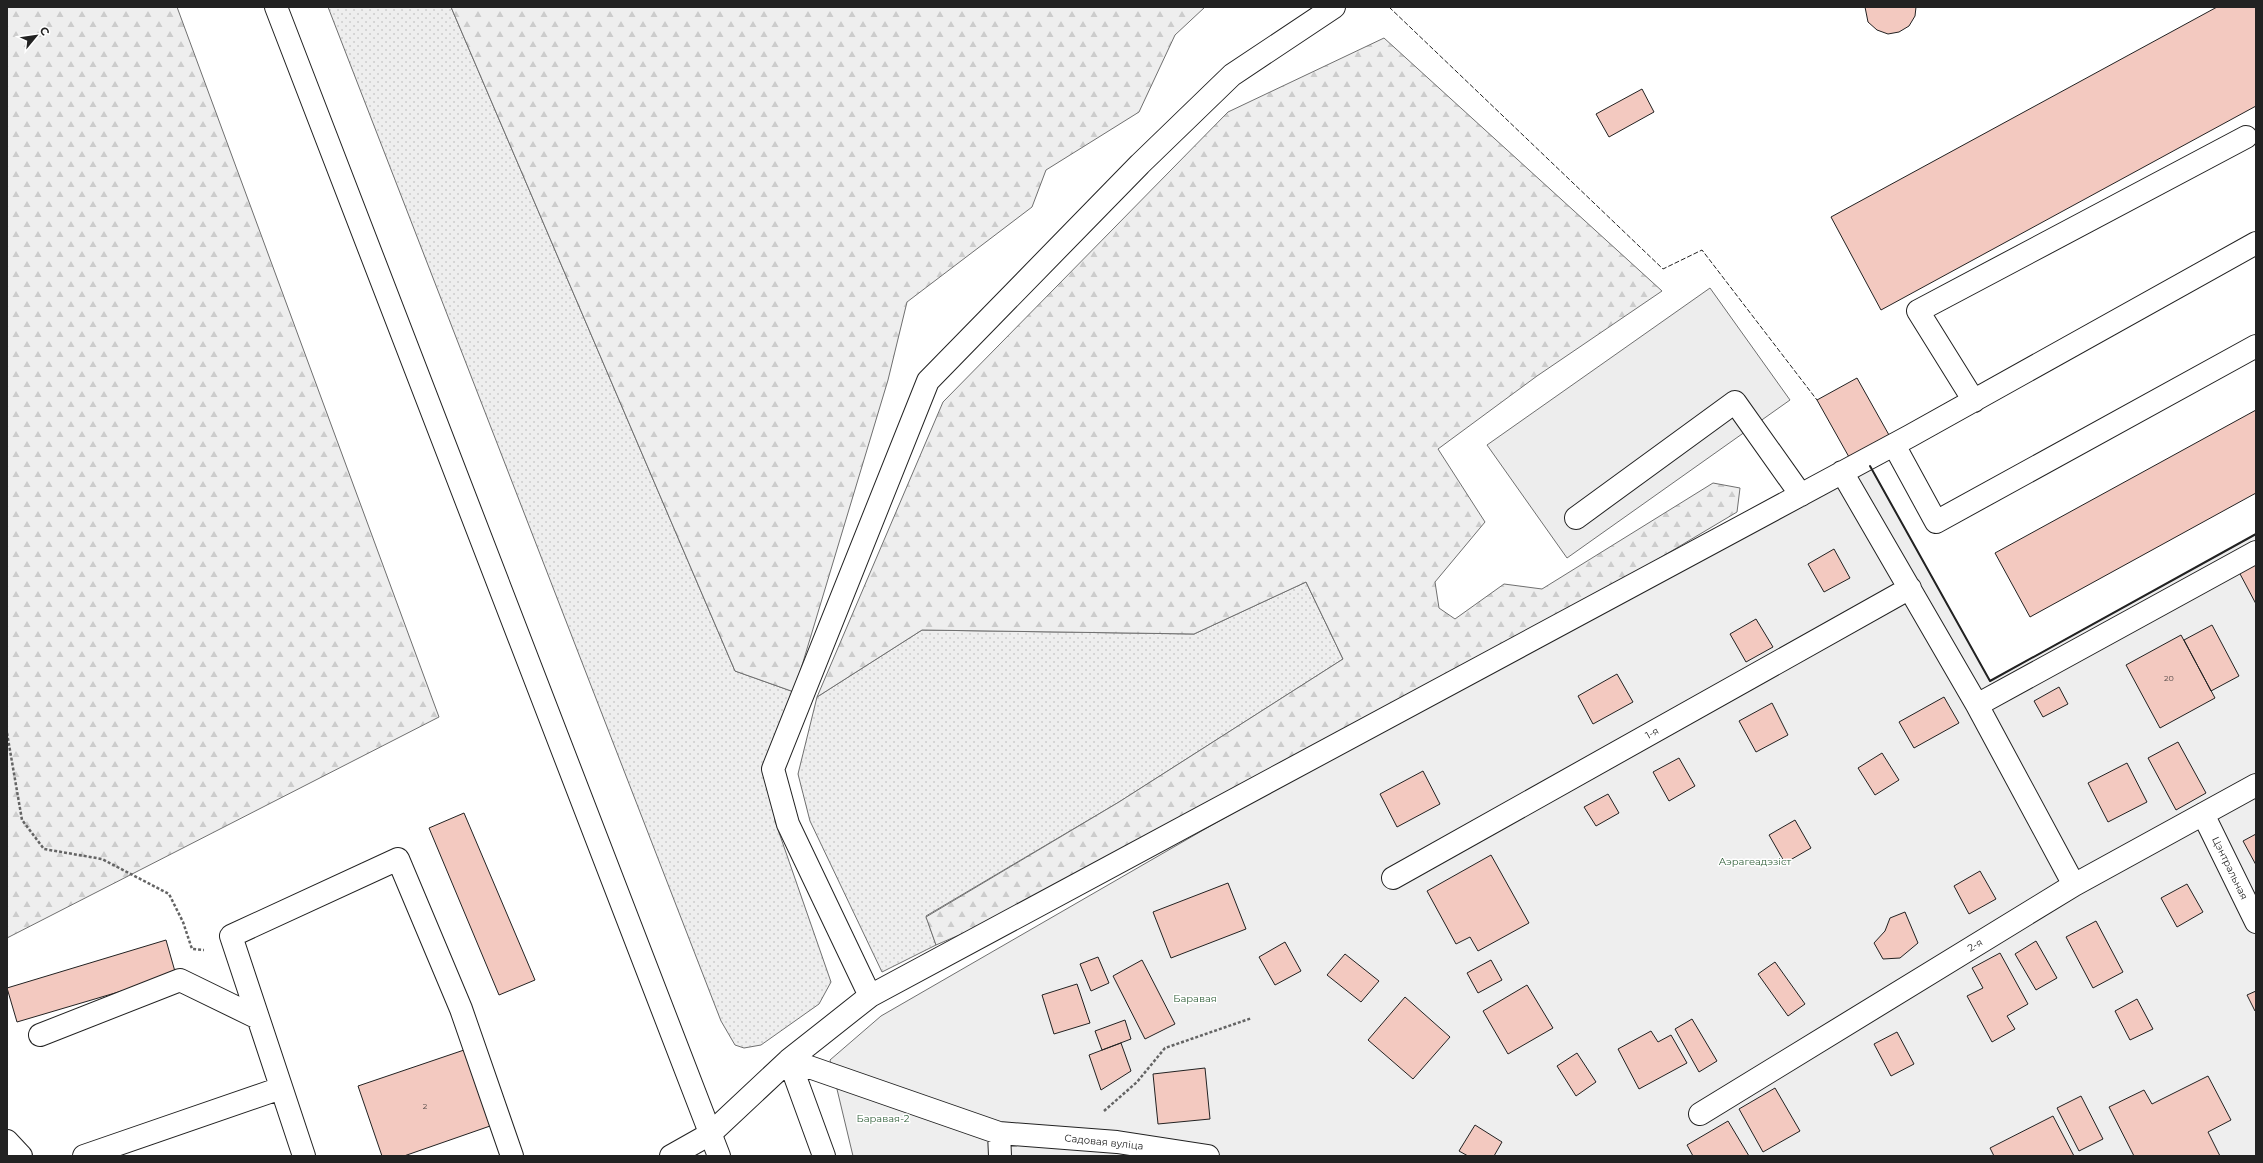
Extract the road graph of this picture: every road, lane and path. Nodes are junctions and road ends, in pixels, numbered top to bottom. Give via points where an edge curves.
1 (276, 7) edge
2 (1334, 7) edge
3 (2246, 136) dead end
4 (2256, 242) edge
5 (2256, 346) edge
6 (1974, 401) junction
7 (1894, 445) junction
8 (1842, 472) junction
9 (1801, 494) junction
10 (1576, 518) dead end
11 (2256, 552) edge
12 (1910, 588) junction
13 (1976, 705) junction
14 (7, 733) edge
15 (2256, 785) edge
16 (2203, 814) junction
17 (1393, 878) dead end
18 (2074, 885) junction
19 (2256, 922) edge
20 (237, 954) junction
21 (870, 996) junction
22 (258, 1018) junction
23 (1252, 1018) dead end
24 (40, 1034) dead end
25 (789, 1060) junction
26 (281, 1088) junction
27 (1700, 1114) dead end
28 (710, 1134) junction
29 (999, 1134) junction
30 (1072, 1139) junction
31 (7, 1141) edge
32 (21, 1156) edge
33 (84, 1156) edge
34 (304, 1156) edge
35 (512, 1156) edge
36 (671, 1156) edge
37 (719, 1156) edge
38 (824, 1156) edge
39 (1000, 1156) edge
40 (1208, 1156) edge

1 - 28 street
2 - 21 street via 1232,75 1140,164 928,381 773,769 788,824
3 - 6 street via 1918,311
4 - 6 street
5 - 7 street via 1936,522
6 - 7 street
7 - 8 street
8 - 9 street
8 - 12 street
9 - 10 street via 1735,402
9 - 21 street
11 - 13 street
12 - 13 street
12 - 17 street, 1-я
13 - 18 street
14 - 20 path via 22,820 44,849 102,859 169,894 183,922 192,949
15 - 16 street, 2-я
16 - 18 street, 2-я
16 - 19 street, Цэнтральная
18 - 27 street, 2-я
20 - 22 street
20 - 35 street via 231,936 398,859 461,1009
21 - 25 street
22 - 24 street via 180,980
22 - 26 street
23 - 30 path via 1165,1048 1137,1082
25 - 28 street
25 - 29 street, Садовая вуліца
25 - 38 street
26 - 33 street
26 - 34 street
28 - 36 street
28 - 37 street
29 - 30 street, Садовая вуліца
29 - 39 street
30 - 40 street, Садовая вуліца via 1117,1142
31 - 32 street

